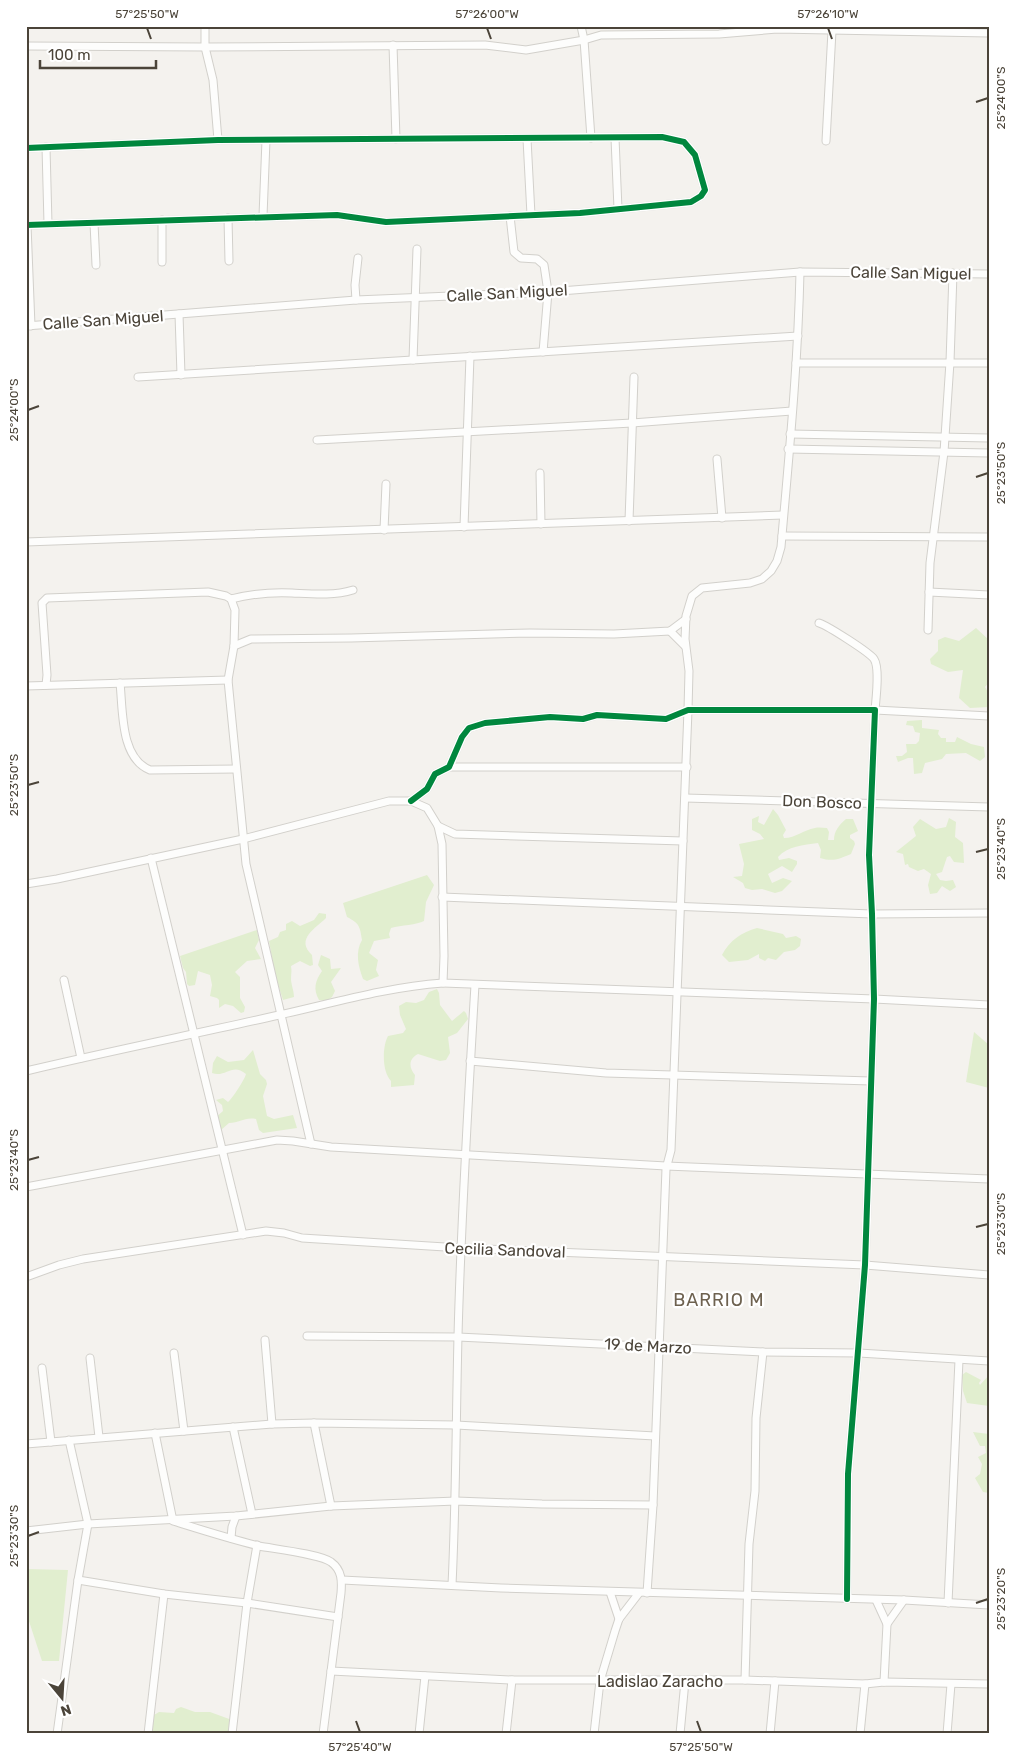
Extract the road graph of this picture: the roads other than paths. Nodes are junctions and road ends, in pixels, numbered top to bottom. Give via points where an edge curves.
1 (205, 26) edge
2 (580, 26) edge
3 (746, 29) edge
4 (943, 29) edge
5 (832, 31) junction
6 (989, 33) edge
7 (584, 40) junction
8 (393, 45) junction
9 (26, 46) edge
10 (205, 47) junction
11 (527, 138) junction
12 (591, 138) junction
13 (615, 138) junction
14 (396, 139) junction
15 (218, 140) junction
16 (266, 140) junction
17 (826, 141) dead end
18 (46, 147) junction
19 (26, 148) edge
20 (618, 209) junction
21 (531, 215) junction
22 (263, 216) junction
23 (510, 216) junction
24 (228, 218) junction
25 (162, 220) junction
26 (94, 223) junction
27 (27, 224) edge
28 (48, 224) junction
29 (417, 249) dead end
30 (358, 258) dead end
31 (229, 261) dead end
32 (162, 262) dead end
33 (96, 265) dead end
34 (800, 272) junction
35 (953, 273) junction
36 (989, 274) edge
37 (548, 292) junction
38 (415, 298) junction
39 (356, 300) junction
40 (179, 314) junction
41 (29, 326) edge
42 (798, 336) junction
43 (542, 352) junction
44 (470, 356) junction
45 (413, 360) junction
46 (950, 362) junction
47 (796, 363) junction
48 (989, 363) edge
49 (181, 374) junction
50 (138, 377) dead end
51 (634, 377) dead end
52 (792, 411) junction
53 (632, 423) junction
54 (468, 432) junction
55 (790, 434) junction
56 (944, 438) junction
57 (989, 438) edge
58 (317, 440) dead end
59 (788, 450) junction
60 (944, 452) junction
61 (989, 453) edge
62 (717, 460) dead end
63 (540, 473) dead end
64 (386, 484) dead end
65 (783, 516) junction
66 (722, 518) junction
67 (629, 521) junction
68 (541, 524) junction
69 (464, 527) junction
70 (384, 530) junction
71 (782, 536) junction
72 (934, 537) junction
73 (989, 537) edge
74 (26, 542) edge
75 (353, 590) dead end
76 (929, 592) junction
77 (989, 595) edge
78 (230, 599) junction
79 (686, 619) junction
80 (819, 623) dead end
81 (928, 630) dead end
82 (236, 631) junction
83 (670, 631) junction
84 (251, 639) junction
85 (234, 646) junction
86 (685, 646) junction
87 (228, 680) junction
88 (120, 683) junction
89 (46, 685) junction
90 (26, 686) edge
91 (688, 710) junction
92 (875, 710) junction
93 (989, 716) edge
94 (449, 767) junction
95 (687, 767) junction
96 (236, 769) junction
97 (685, 798) junction
98 (411, 801) junction
99 (870, 804) junction
100 (989, 807) edge
101 (438, 826) junction
102 (243, 838) junction
103 (683, 841) junction
104 (151, 858) junction
105 (26, 884) edge
106 (442, 897) junction
107 (680, 907) junction
108 (989, 913) edge
109 (872, 914) junction
110 (64, 980) dead end
111 (443, 983) junction
112 (475, 985) junction
113 (676, 992) junction
114 (874, 999) junction
115 (989, 1005) edge
116 (281, 1015) junction
117 (194, 1034) junction
118 (82, 1058) junction
119 (470, 1061) junction
120 (26, 1071) edge
121 (673, 1076) junction
122 (871, 1081) junction
123 (311, 1144) junction
124 (222, 1150) junction
125 (465, 1155) junction
126 (666, 1166) junction
127 (868, 1175) junction
128 (989, 1179) edge
129 (26, 1187) edge
130 (243, 1235) junction
131 (461, 1248) junction
132 (662, 1256) junction
133 (865, 1266) junction
134 (989, 1275) edge
135 (26, 1277) edge
136 (307, 1336) dead end
137 (458, 1337) junction
138 (265, 1340) dead end
139 (658, 1347) junction
140 (763, 1352) junction
141 (174, 1353) dead end
142 (859, 1353) junction
143 (90, 1358) dead end
144 (959, 1360) junction
145 (989, 1361) edge
146 (42, 1368) dead end
147 (314, 1423) junction
148 (272, 1424) junction
149 (456, 1425) junction
150 (233, 1427) junction
151 (184, 1431) junction
152 (155, 1433) junction
153 (655, 1436) junction
154 (99, 1437) junction
155 (69, 1440) junction
156 (51, 1442) junction
157 (26, 1444) edge
158 (456, 1501) junction
159 (653, 1505) junction
160 (331, 1506) junction
161 (252, 1514) junction
162 (236, 1516) junction
163 (173, 1521) junction
164 (88, 1524) junction
165 (26, 1531) edge
166 (231, 1538) junction
167 (257, 1545) junction
168 (78, 1580) junction
169 (342, 1580) junction
170 (452, 1585) junction
171 (610, 1592) junction
172 (639, 1593) junction
173 (648, 1593) junction
174 (164, 1594) junction
175 (748, 1596) junction
176 (847, 1599) junction
177 (876, 1600) junction
178 (904, 1600) junction
179 (247, 1602) junction
180 (948, 1603) junction
181 (989, 1605) edge
182 (338, 1616) junction
183 (619, 1620) junction
184 (887, 1624) junction
185 (332, 1671) junction
186 (425, 1676) junction
187 (512, 1680) junction
188 (745, 1680) junction
189 (600, 1681) junction
190 (685, 1681) junction
191 (775, 1681) junction
192 (884, 1682) junction
193 (865, 1684) junction
194 (951, 1684) junction
195 (989, 1684) edge
196 (57, 1734) edge
197 (148, 1734) edge
198 (232, 1734) edge
199 (323, 1734) edge
200 (419, 1734) edge
201 (506, 1734) edge
202 (594, 1734) edge
203 (680, 1734) edge
204 (770, 1734) edge
205 (860, 1734) edge
206 (947, 1734) edge

1 - 10 street
2 - 7 street
3 - 5 street
3 - 7 street via 719,34 601,35
4 - 5 street
4 - 6 street
5 - 17 street
7 - 8 street via 526,50 485,45
7 - 12 street
8 - 10 street
8 - 14 street
9 - 10 street
10 - 15 street via 213,80
11 - 12 street
11 - 14 street
11 - 21 street
12 - 13 street
13 - 20 street
13 - 20 street via 662,137 684,142 695,155 705,190 691,202
14 - 16 street
15 - 16 street
15 - 18 street
16 - 22 street
18 - 19 street
18 - 28 street
20 - 21 street
21 - 23 street
22 - 23 street via 337,215 386,222
22 - 24 street
23 - 37 street via 514,252 521,258 537,259 544,265
24 - 25 street
24 - 31 street
25 - 26 street
25 - 32 street
26 - 28 street
26 - 33 street
27 - 28 street
27 - 41 street
29 - 38 street
30 - 39 street
34 - 35 street, Calle San Miguel
34 - 37 street, Calle San Miguel
34 - 42 street
35 - 36 street, Calle San Miguel
35 - 46 street
37 - 38 street, Calle San Miguel
37 - 43 street
38 - 39 street, Calle San Miguel
38 - 45 street
39 - 40 street, Calle San Miguel
40 - 41 street, Calle San Miguel
40 - 49 street
42 - 43 street
42 - 47 street
43 - 44 street
44 - 45 street
44 - 54 street
45 - 49 street
46 - 47 street
46 - 48 street
46 - 56 street
47 - 52 street
49 - 50 street
51 - 53 street
52 - 53 street
52 - 55 street
53 - 54 street
53 - 67 street
54 - 58 street
54 - 69 street
55 - 56 street
55 - 59 street
56 - 57 street
56 - 60 street
59 - 60 street
59 - 65 street
60 - 61 street
60 - 72 street
62 - 66 street
63 - 68 street
64 - 70 street
65 - 66 street
65 - 71 street
66 - 67 street
67 - 68 street
68 - 69 street
69 - 70 street
70 - 74 street
71 - 72 street
71 - 79 street via 777,561 762,579 750,584 702,588 692,596
72 - 73 street
72 - 76 street
75 - 78 street via 341,594 271,593
76 - 77 street
76 - 81 street
78 - 82 street via 235,610
78 - 89 street via 208,592 47,598 42,603
79 - 83 street
79 - 86 street
80 - 92 street via 829,626 874,660 877,669
82 - 84 street
82 - 85 street
83 - 84 street
83 - 86 street
84 - 85 street
85 - 87 street
86 - 91 street via 689,672
87 - 88 street
87 - 96 street
88 - 89 street
88 - 96 street via 127,741 143,767 150,770
89 - 90 street
91 - 92 street
91 - 94 street via 666,719 598,715 583,719 550,717 485,723 469,728
91 - 95 street
92 - 93 street
92 - 99 street
94 - 95 street
94 - 98 street via 435,774 427,789
95 - 97 street
96 - 102 street
97 - 99 street, Don Bosco
97 - 103 street
98 - 101 street via 427,808
98 - 102 street via 389,801
99 - 100 street, Don Bosco
99 - 109 street
101 - 103 street via 455,834
101 - 106 street via 442,844
102 - 104 street
102 - 116 street via 246,864
103 - 107 street
104 - 105 street
104 - 117 street
106 - 107 street
106 - 111 street
107 - 109 street
107 - 113 street
108 - 109 street
109 - 114 street
110 - 118 street
111 - 112 street
111 - 116 street via 410,986
112 - 113 street
112 - 119 street
113 - 114 street
113 - 121 street
114 - 115 street
114 - 122 street
116 - 117 street
116 - 123 street
117 - 118 street
117 - 124 street
118 - 120 street
119 - 121 street
119 - 125 street
121 - 122 street
121 - 126 street via 671,1150
122 - 127 street
123 - 124 street via 277,1140
123 - 125 street
124 - 129 street
124 - 130 street
125 - 126 street
125 - 131 street
126 - 127 street
126 - 132 street
127 - 128 street
127 - 133 street
130 - 131 street, Cecilia Sandoval via 266,1231 302,1238
130 - 135 street, Cecilia Sandoval via 83,1259
131 - 132 street, Cecilia Sandoval
131 - 137 street
132 - 133 street, Cecilia Sandoval
132 - 139 street
133 - 134 street, Cecilia Sandoval
133 - 142 street
136 - 137 street, 19 de Marzo
137 - 139 street, 19 de Marzo
137 - 149 street
138 - 148 street
139 - 140 street, 19 de Marzo
139 - 153 street
140 - 142 street, 19 de Marzo
140 - 175 street via 756,1418
141 - 151 street
142 - 144 street, 19 de Marzo
142 - 176 street via 848,1474
143 - 154 street
144 - 145 street, 19 de Marzo
144 - 180 street
146 - 156 street
147 - 148 street
147 - 149 street
147 - 160 street
148 - 150 street
149 - 153 street
149 - 158 street
150 - 151 street
150 - 161 street
151 - 152 street
152 - 154 street
152 - 163 street
153 - 159 street
154 - 155 street
155 - 156 street
155 - 164 street
156 - 157 street
158 - 159 street
158 - 160 street
158 - 170 street
159 - 173 street
160 - 161 street
161 - 162 street
162 - 163 street
162 - 166 street
163 - 164 street
163 - 166 street
164 - 165 street
164 - 168 street
166 - 167 street
167 - 169 street via 331,1562
167 - 179 street
168 - 174 street
168 - 196 street
169 - 170 street
169 - 182 street
170 - 171 street
171 - 172 street
171 - 183 street
172 - 173 street
172 - 183 street
173 - 175 street
174 - 179 street
174 - 197 street
175 - 176 street
175 - 188 street
176 - 177 street
177 - 178 street
177 - 184 street
178 - 180 street
178 - 184 street
179 - 182 street
179 - 198 street
180 - 181 street
182 - 185 street
183 - 189 street
184 - 192 street
185 - 186 street, Ladislao Zaracho
185 - 199 street
186 - 187 street, Ladislao Zaracho
186 - 200 street
187 - 189 street, Ladislao Zaracho
187 - 201 street
188 - 190 street, Ladislao Zaracho
188 - 191 street, Ladislao Zaracho
189 - 190 street, Ladislao Zaracho
189 - 202 street
190 - 203 street
191 - 193 street, Ladislao Zaracho
191 - 204 street
192 - 193 street, Ladislao Zaracho
192 - 194 street, Ladislao Zaracho
193 - 205 street
194 - 195 street, Ladislao Zaracho
194 - 206 street

